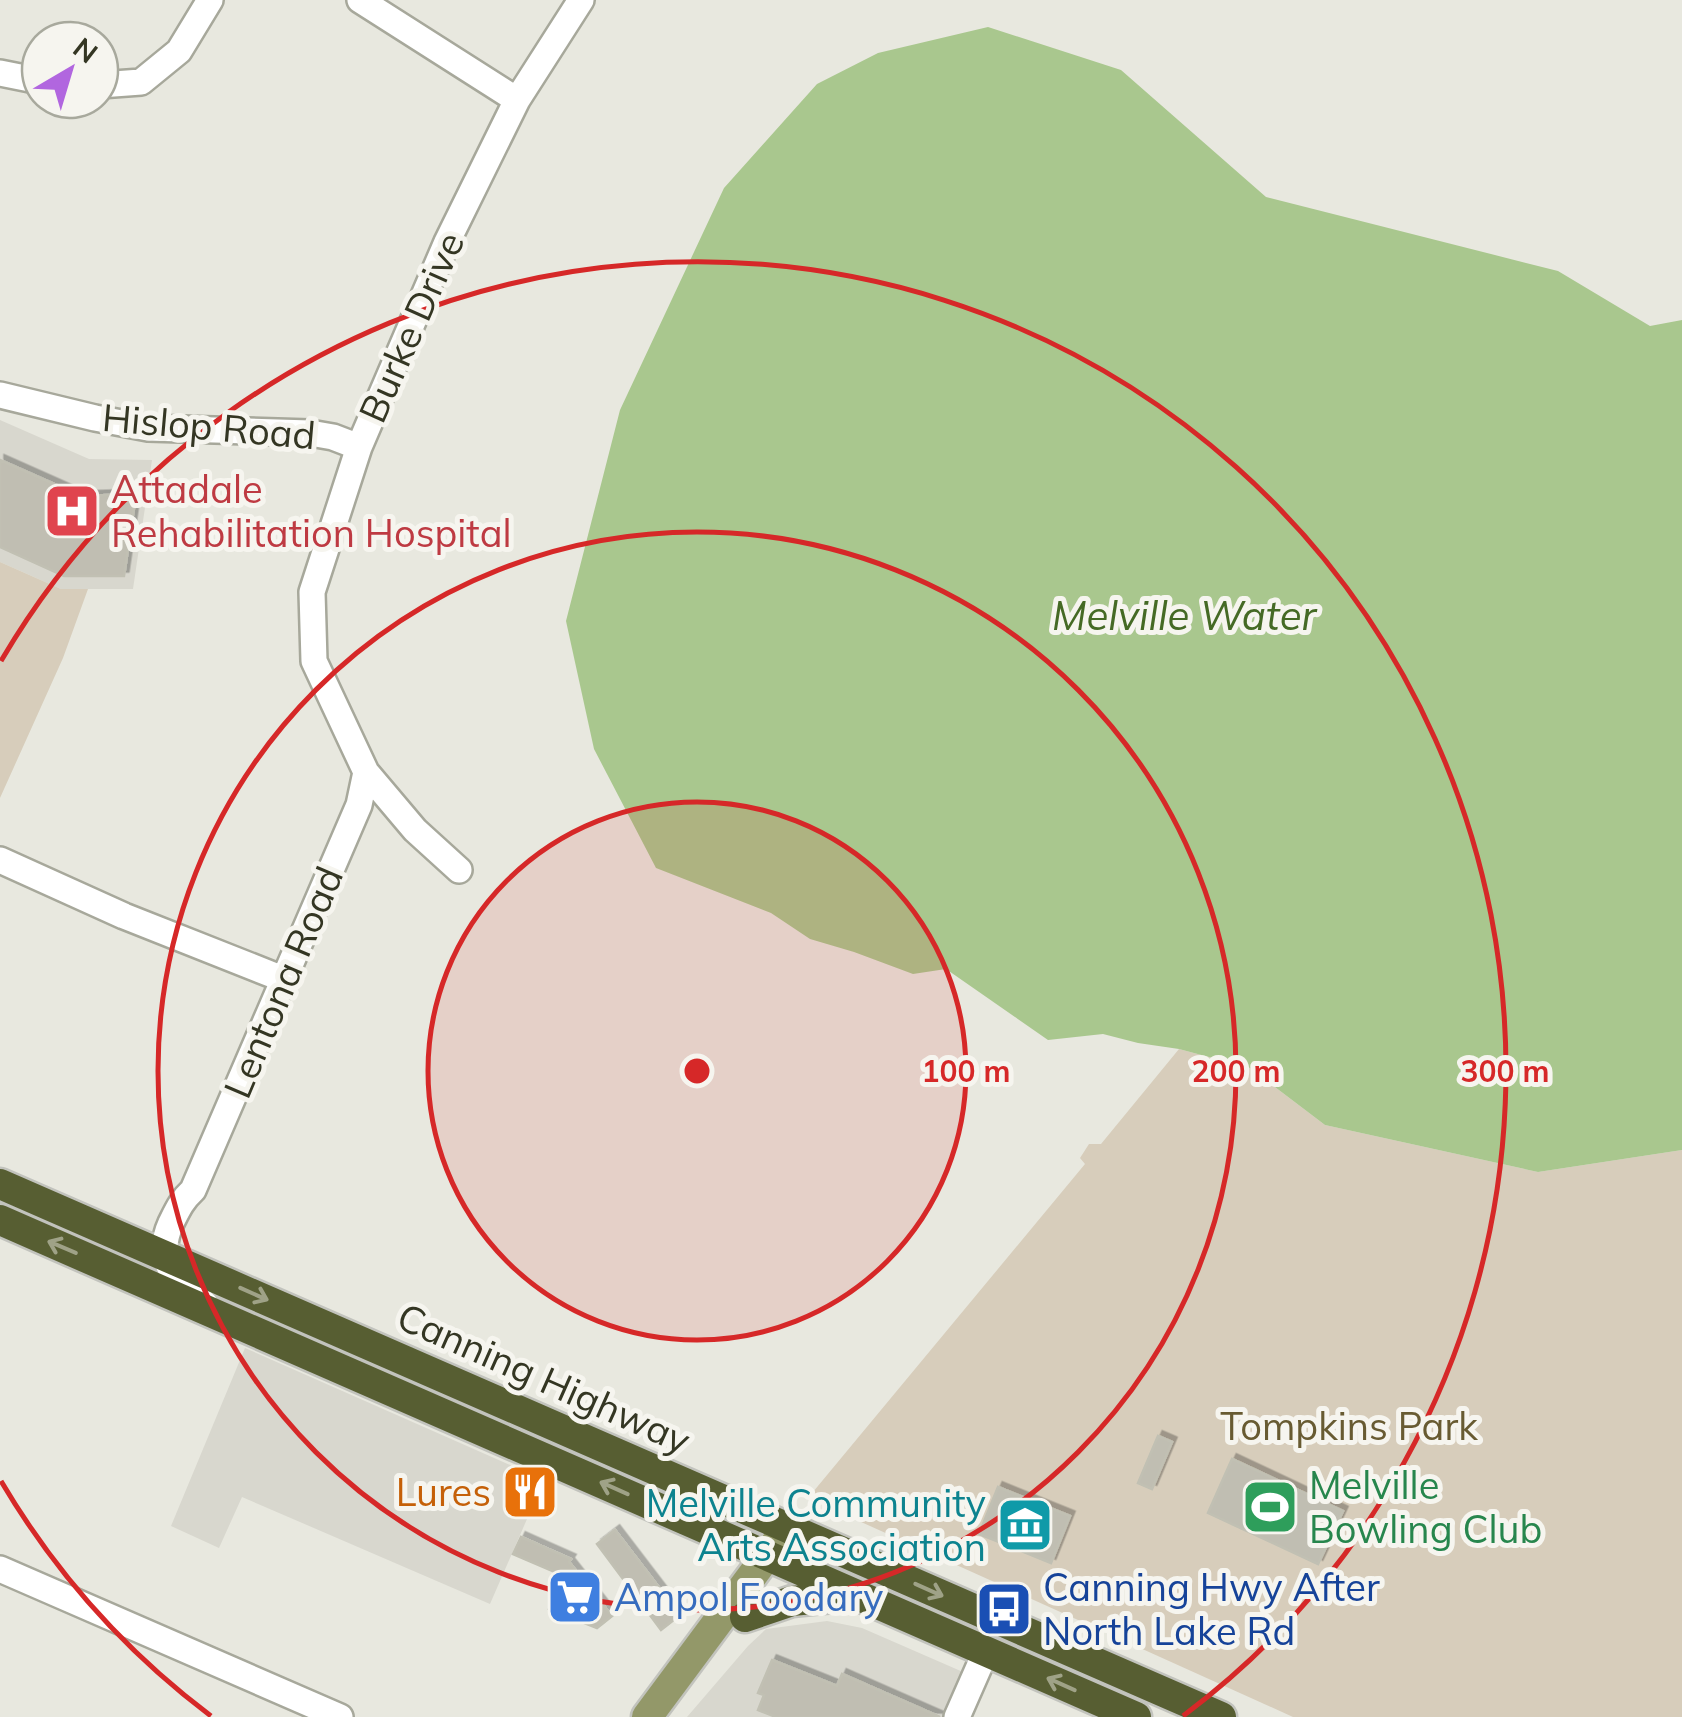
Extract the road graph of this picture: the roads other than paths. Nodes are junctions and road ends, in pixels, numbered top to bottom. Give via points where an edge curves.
1 (210, 0) edge
2 (360, 0) edge
3 (581, 0) edge
4 (120, 84) edge
5 (518, 100) junction
6 (0, 395) edge
7 (359, 446) junction
8 (366, 772) junction
9 (0, 860) edge
10 (459, 870) dead end
11 (282, 979) junction
12 (0, 1184) edge
13 (0, 1220) edge
14 (164, 1255) junction
15 (119, 1272) junction
16 (216, 1314) junction
17 (798, 1532) junction
18 (776, 1560) junction
19 (0, 1569) edge
20 (856, 1594) junction
21 (745, 1617) junction
22 (986, 1651) junction
23 (340, 1717) edge
24 (647, 1717) edge
25 (664, 1717) edge
26 (957, 1717) edge
27 (1136, 1717) edge
28 (1221, 1717) edge

1 - 4 street via 179,51 141,82
2 - 5 street
3 - 5 street, Burke Drive
5 - 7 street, Burke Drive via 447,242
6 - 7 street, Hislop Road via 148,428 310,433
7 - 8 street, Burke Drive via 312,592 314,660
8 - 10 street, Burke Drive
8 - 11 street, Lentona Road via 360,805
9 - 11 street
11 - 14 street, Lentona Road via 194,1190 179,1248
12 - 14 highway, Canning Highway
15 -> 13 highway, Canning Highway
14 - 15 street
14 - 16 street via 174,1275
14 -> 17 highway, Canning Highway
15 - 16 highway, Canning Highway
18 -> 16 highway, Canning Highway
17 - 18 main road
17 -> 28 highway, Canning Highway
18 - 20 highway, Canning Highway
18 - 21 main road
18 - 24 main road
19 - 23 street
20 - 21 highway via 792,1601
20 - 22 highway, Canning Highway
21 - 25 main road
22 - 26 street
27 -> 22 highway, Canning Highway

